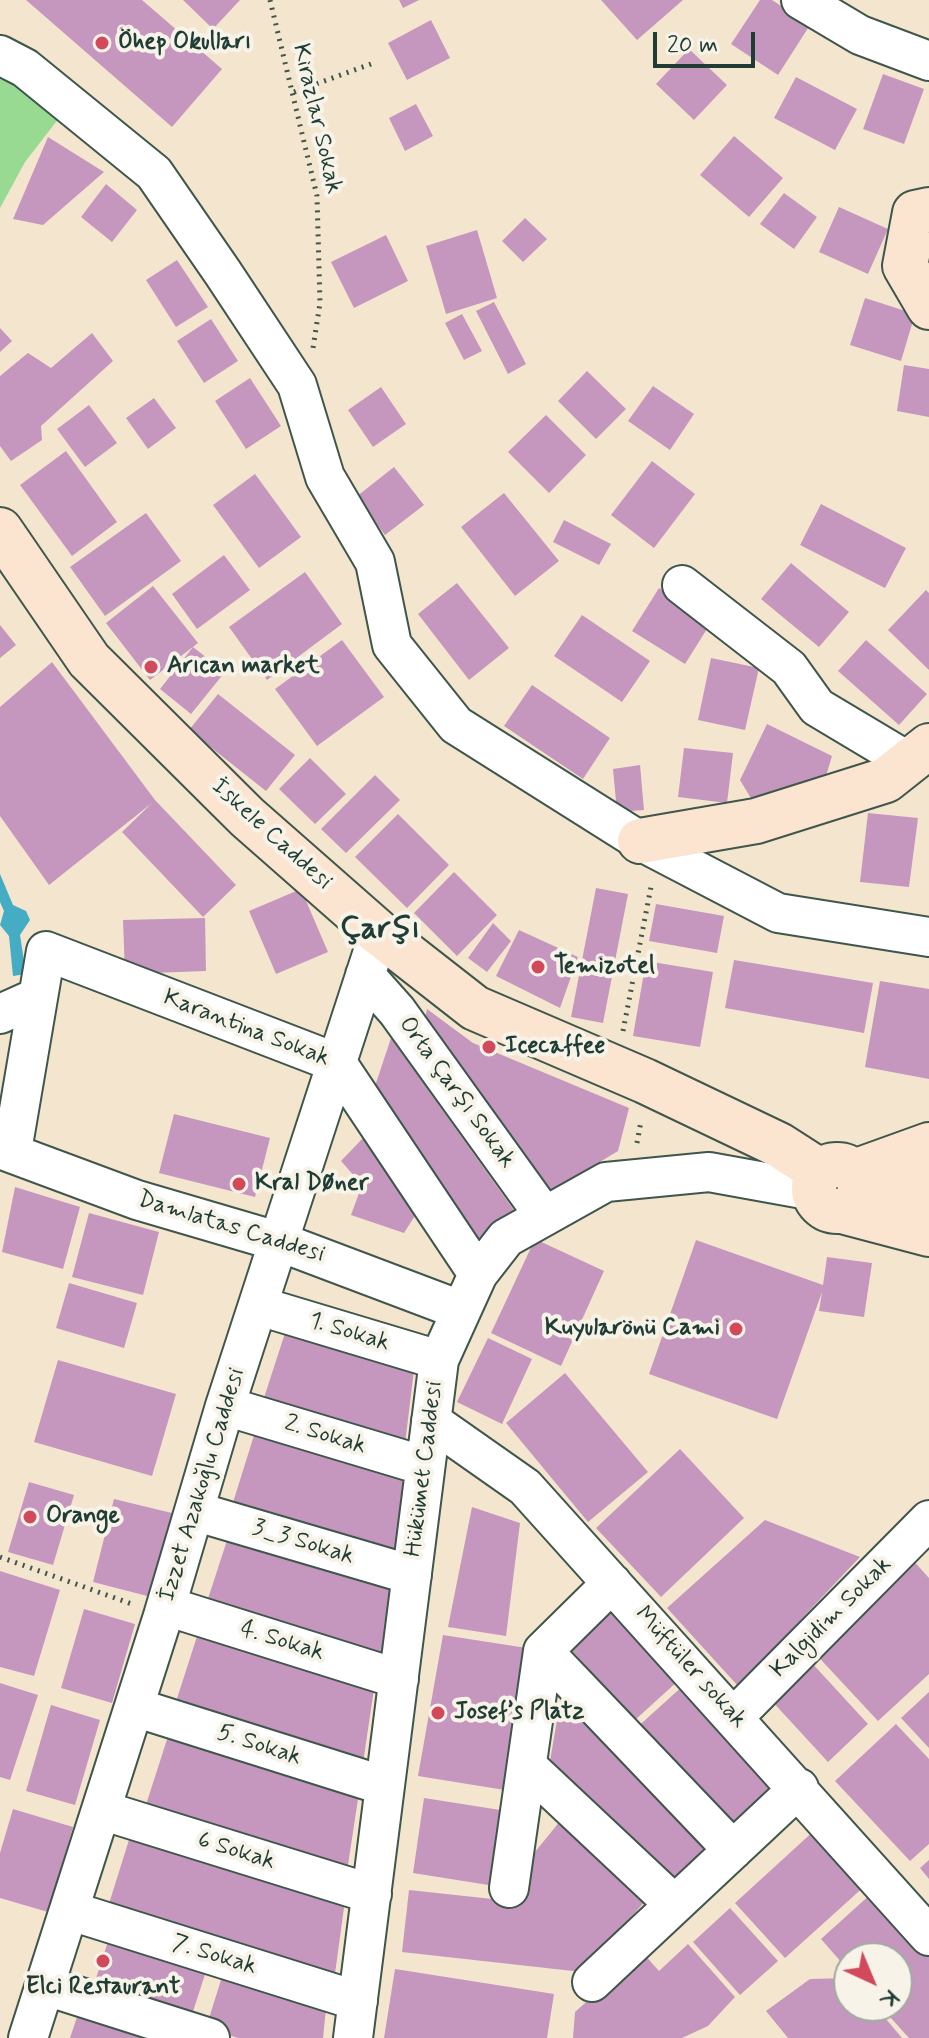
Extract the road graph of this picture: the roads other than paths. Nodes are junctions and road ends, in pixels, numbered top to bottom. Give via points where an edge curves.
1 (801, 0) edge
2 (0, 55) edge
3 (929, 61) edge
4 (929, 210) edge
5 (929, 307) edge
6 (0, 530) edge
7 (682, 585) dead end
8 (919, 754) edge
9 (649, 846) junction
10 (379, 933) junction
11 (929, 937) edge
12 (365, 975) junction
13 (38, 997) junction
14 (0, 1014) edge
15 (337, 1063) junction
16 (929, 1145) edge
17 (6, 1150) edge
18 (838, 1187) junction
19 (929, 1190) edge
20 (543, 1214) junction
21 (929, 1234) edge
22 (280, 1242) junction
23 (478, 1274) junction
24 (259, 1306) junction
25 (460, 1310) junction
26 (439, 1360) junction
27 (225, 1406) junction
28 (431, 1421) junction
29 (425, 1466) junction
30 (194, 1511) junction
31 (929, 1520) edge
32 (412, 1575) junction
33 (612, 1583) junction
34 (165, 1611) junction
35 (543, 1651) junction
36 (399, 1679) junction
37 (134, 1707) junction
38 (734, 1717) junction
39 (527, 1766) junction
40 (385, 1786) junction
41 (799, 1788) junction
42 (101, 1810) junction
43 (733, 1850) junction
44 (509, 1888) dead end
45 (372, 1894) junction
46 (674, 1904) junction
47 (71, 1911) junction
48 (929, 1936) edge
49 (592, 1982) dead end
50 (46, 1986) junction
51 (358, 2001) junction
52 (28, 2038) edge
53 (210, 2038) edge
54 (353, 2038) edge

1 - 3 street via 860,35
2 - 9 street via 25,68 154,173 297,385 325,477 375,562 392,645 456,725
4 - 5 street via 915,213 905,266
6 - 10 street, İskele Caddesi via 89,660 247,817
7 - 8 street via 789,668 817,707
8 - 9 street via 886,780 756,821
9 - 11 street via 778,913
10 - 12 street, İzzet Azakoğlu Caddesi
10 - 18 street, İskele Caddesi via 475,1008 779,1145
12 - 15 street, İzzet Azakoğlu Caddesi
12 - 20 street, Orta Çarşı Sokak via 397,1011
13 - 14 street
13 - 15 street, Karantina Sokak via 46,951
13 - 17 street
15 - 22 street, İzzet Azakoğlu Caddesi
15 - 23 street, Karantina Sokak
16 - 18 street
17 - 22 street, Damlatas Caddesi via 137,1200
18 - 19 street via 907,1185
18 - 20 street, Hükümet Caddesi via 709,1172 606,1182
18 - 21 street, İskele Caddesi
20 - 23 street, Hükümet Caddesi via 506,1238
22 - 24 street, İzzet Azakoğlu Caddesi
22 - 25 street, Damlatas Caddesi
23 - 25 street, Hükümet Caddesi
24 - 26 street, 1. Sokak
24 - 27 street, İzzet Azakoğlu Caddesi
25 - 26 street, Hükümet Caddesi
26 - 28 street, Hükümet Caddesi
27 - 29 street, 2. Sokak
27 - 30 street, İzzet Azakoğlu Caddesi
28 - 29 street, Hükümet Caddesi
28 - 33 street, Müftüler sokak via 525,1487
29 - 32 street, Hükümet Caddesi
30 - 32 street, 3_3 Sokak
30 - 34 street, İzzet Azakoğlu Caddesi
31 - 38 street, Kalgidim Sokak
32 - 36 street, Hükümet Caddesi
33 - 35 street
33 - 38 street, Müftüler sokak
34 - 36 street, 4. Sokak
34 - 37 street, İzzet Azakoğlu Caddesi
35 - 39 street
35 - 43 street
36 - 40 street, Hükümet Caddesi
37 - 40 street, 5. Sokak
37 - 42 street, İzzet Azakoğlu Caddesi
38 - 41 street, Müftüler sokak
39 - 44 street
39 - 46 street
40 - 45 street, Hükümet Caddesi
41 - 43 street
41 - 48 street, Müftüler sokak
42 - 45 street, 6 Sokak
42 - 47 street, İzzet Azakoğlu Caddesi
43 - 46 street
45 - 51 street, Hükümet Caddesi
46 - 49 street
47 - 50 street, İzzet Azakoğlu Caddesi
47 - 51 street, 7. Sokak
50 - 52 street, İzzet Azakoğlu Caddesi
50 - 53 street
51 - 54 street, Hükümet Caddesi

